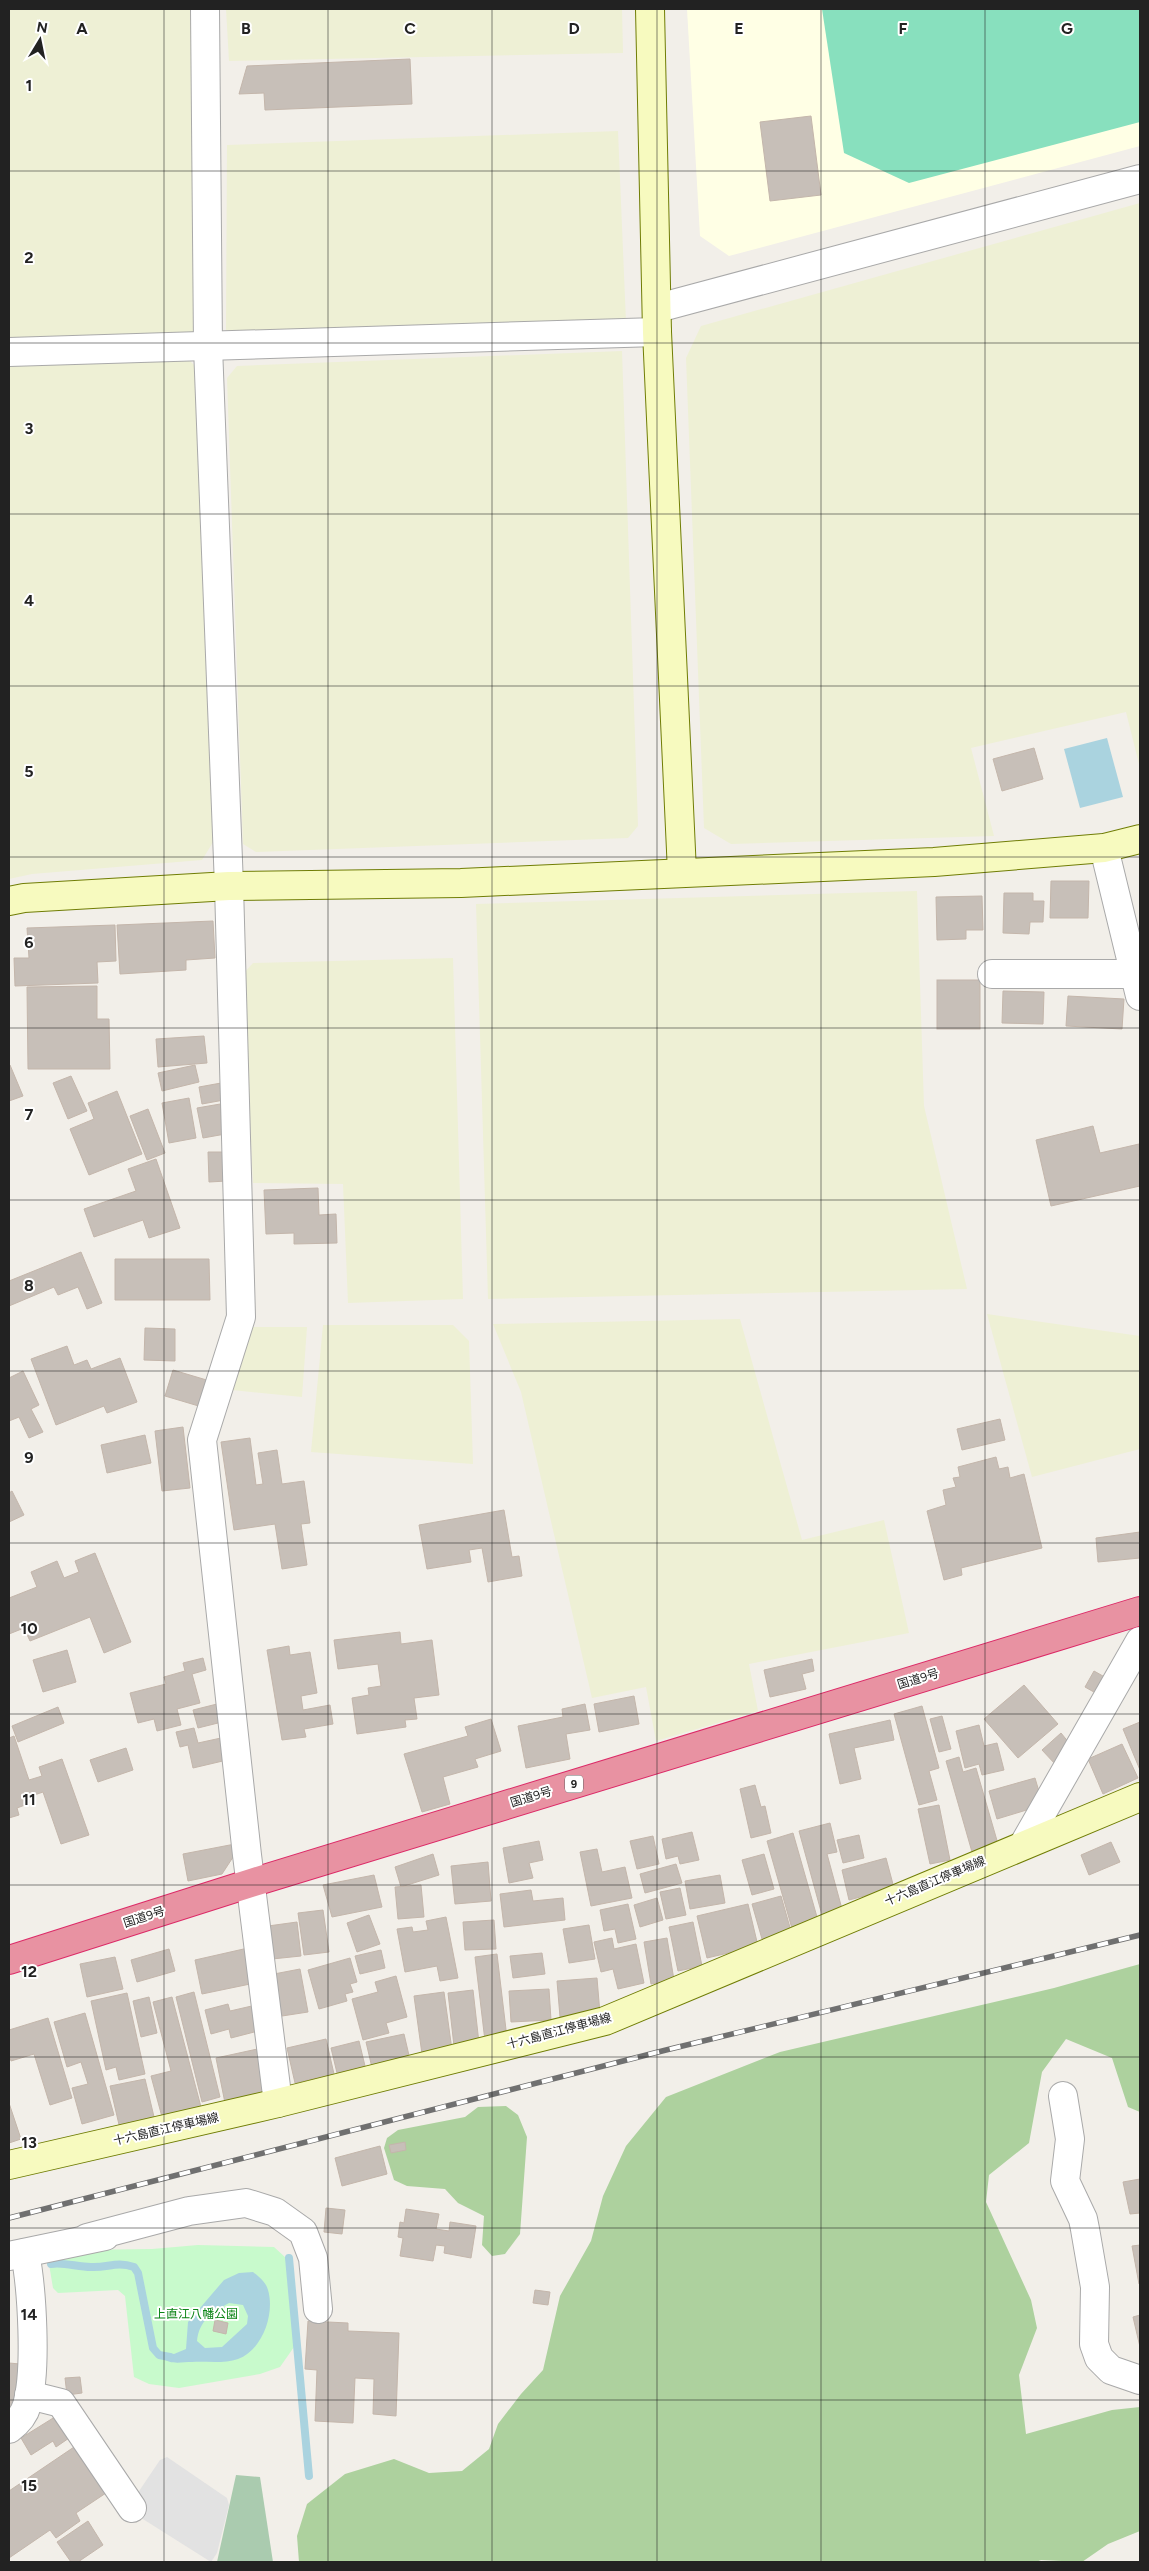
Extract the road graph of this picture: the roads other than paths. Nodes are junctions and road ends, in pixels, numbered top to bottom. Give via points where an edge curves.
1 (205, 9) edge
2 (650, 9) edge
3 (1140, 180) edge
4 (658, 320) junction
5 (208, 347) junction
6 (9, 352) edge
7 (1140, 838) edge
8 (1104, 848) junction
9 (682, 872) junction
10 (229, 886) junction
11 (9, 901) edge
12 (992, 974) dead end
13 (1138, 985) edge
14 (1140, 1611) edge
15 (1140, 1641) edge
16 (1140, 1797) edge
17 (1024, 1844) junction
18 (251, 1883) junction
19 (9, 1960) edge
20 (1062, 2096) dead end
21 (278, 2104) junction
22 (9, 2165) edge
23 (162, 2229) dead end
24 (88, 2238) junction
25 (17, 2254) edge
26 (318, 2309) dead end
27 (1140, 2380) edge
28 (29, 2395) junction
29 (9, 2429) edge
30 (132, 2508) dead end

1 - 5 street
2 - 4 street
3 - 4 street
4 - 5 street
4 - 9 street
5 - 6 street
5 - 10 street
7 - 8 street
8 - 9 street via 934,862
8 - 13 street
9 - 10 street via 461,883
10 - 11 street
10 - 18 street via 241,1317 202,1440
12 - 13 street
14 - 18 highway, 国道9号 / 9
15 - 17 street
16 - 17 street, 十六島直江停車場線
17 - 21 street, 十六島直江停車場線 via 605,2021
18 - 19 highway, 国道9号 / 9
18 - 21 street
20 - 27 street via 1070,2139 1065,2181 1083,2219 1095,2287 1094,2344 1099,2358 1111,2370
21 - 22 street, 十六島直江停車場線
23 - 24 street
24 - 25 street
24 - 26 street via 189,2211 246,2203 275,2212 302,2232 314,2258
25 - 28 street via 29,2275 32,2361
28 - 29 street via 27,2407 18,2423
28 - 30 street via 61,2403

